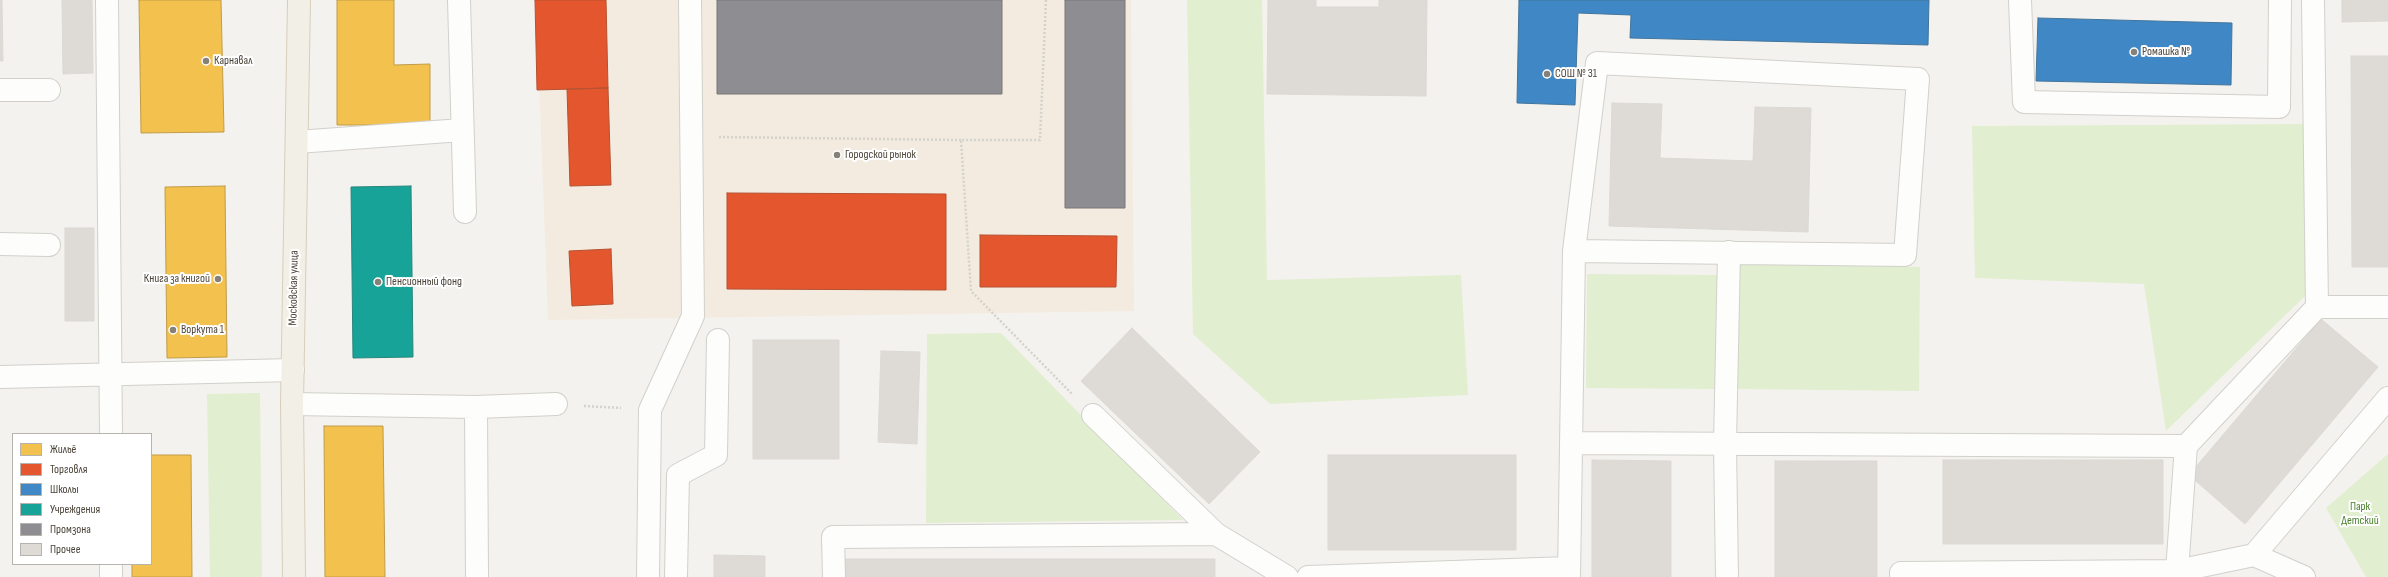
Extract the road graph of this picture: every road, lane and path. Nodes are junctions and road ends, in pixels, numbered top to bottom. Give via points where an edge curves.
1 (108, 0) edge
2 (299, 0) edge
3 (459, 0) edge
4 (690, 0) edge
5 (1046, 0) edge
6 (2020, 0) edge
7 (2280, 0) edge
8 (2313, 0) edge
9 (0, 90) edge
10 (49, 90) dead end
11 (462, 130) junction
12 (691, 137) junction
13 (961, 140) junction
14 (297, 142) junction
15 (465, 212) dead end
16 (0, 244) edge
17 (49, 244) dead end
18 (1574, 251) junction
19 (1729, 252) junction
20 (2317, 307) junction
21 (2388, 307) edge
22 (718, 340) dead end
23 (293, 370) junction
24 (112, 375) junction
25 (0, 377) edge
26 (2388, 398) edge
27 (292, 404) junction
28 (556, 404) joint
29 (476, 407) junction
30 (650, 410) junction
31 (1092, 415) joint
32 (111, 433) edge
33 (1572, 443) junction
34 (1725, 444) junction
35 (2186, 446) junction
36 (1216, 534) junction
37 (2254, 555) junction
38 (111, 565) edge
39 (2177, 571) junction
40 (1569, 573) edge
41 (111, 577) edge
42 (294, 577) edge
43 (477, 577) edge
44 (648, 577) edge
45 (676, 577) edge
46 (834, 577) edge
47 (1287, 577) edge
48 (1308, 577) edge
49 (1727, 577) edge
50 (1901, 577) edge
51 (2304, 577) edge

1 - 24 street
2 - 14 main road, Московская улица
3 - 11 street
4 - 12 street
5 - 13 path via 1040,140
6 - 7 street via 2024,102 2279,107
8 - 20 street
9 - 10 street
11 - 14 street
11 - 15 street
12 - 13 path
12 - 30 street via 693,316
13 - 31 path via 971,291
14 - 23 main road, Московская улица
16 - 17 street
18 - 19 street
18 - 19 street via 1597,63 1918,79 1905,255
18 - 33 street
19 - 34 street
20 - 21 street
20 - 35 street
22 - 45 street via 716,455 678,475
23 - 24 street
23 - 27 main road, Московская улица
24 - 25 street
24 - 32 street
26 - 37 street
27 - 29 street
27 - 42 main road, Московская улица
28 - 29 street
28 - 30 path
29 - 43 street
30 - 44 street
31 - 36 street
33 - 34 street
33 - 40 street
34 - 35 street
34 - 49 street
35 - 39 street
36 - 46 street via 833,537
36 - 47 street
37 - 39 street
37 - 51 street
38 - 41 street
39 - 50 street via 1901,573
40 - 48 street

